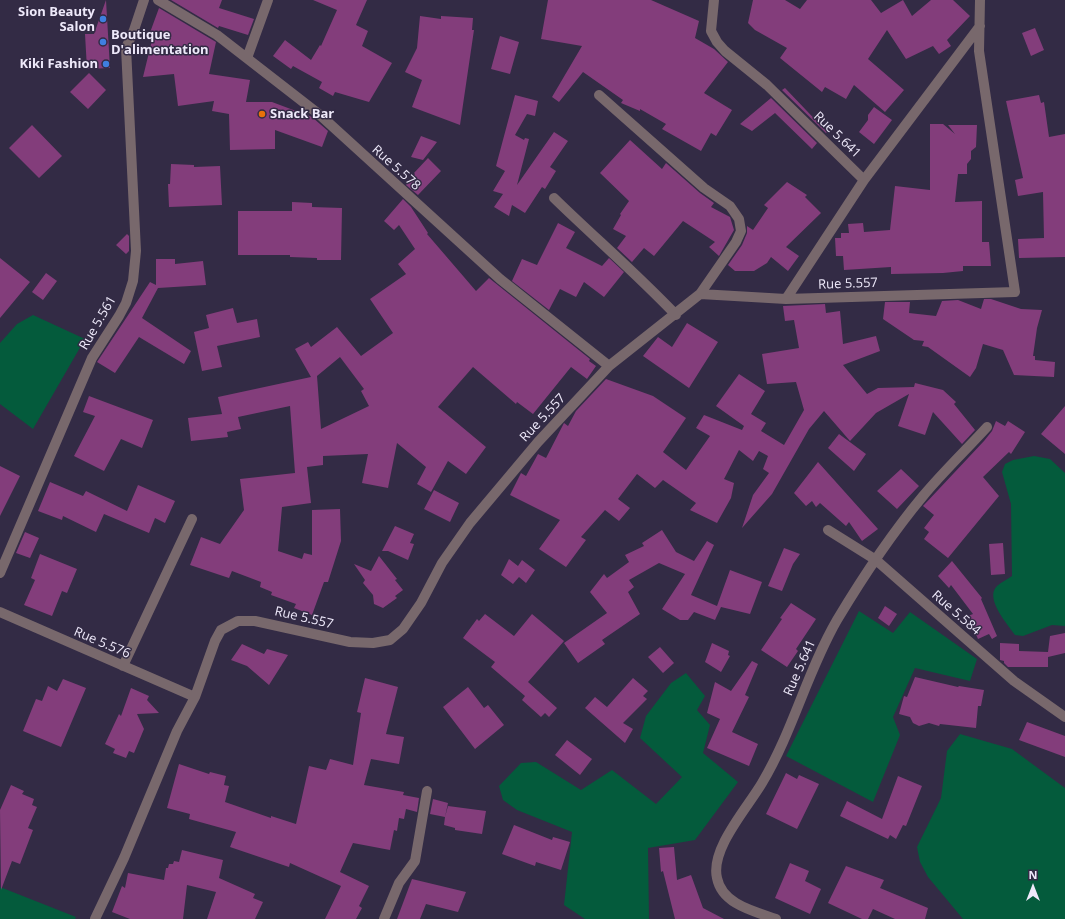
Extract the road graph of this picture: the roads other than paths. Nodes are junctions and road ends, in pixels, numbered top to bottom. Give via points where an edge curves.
1 (144, 0) edge
2 (158, 0) edge
3 (268, 0) edge
4 (714, 0) edge
5 (980, 0) edge
6 (980, 26) junction
7 (247, 58) junction
8 (598, 95) dead end
9 (864, 180) junction
10 (554, 198) dead end
11 (700, 294) junction
12 (786, 299) junction
13 (676, 315) junction
14 (609, 366) junction
15 (988, 428) dead end
16 (192, 519) dead end
17 (828, 530) dead end
18 (876, 560) junction
19 (0, 573) edge
20 (0, 612) edge
21 (123, 666) junction
22 (195, 696) junction
23 (1065, 718) edge
24 (427, 791) dead end
25 (95, 919) edge
26 (384, 919) edge
27 (776, 919) edge

1 - 19 street, Rue 5.561 via 126,48 136,251 133,281 119,316 92,358
2 - 7 street, Rue 5.578 via 216,35
3 - 7 street
4 - 9 street, Rue 5.641 via 712,31 717,42 767,85
5 - 6 street
6 - 9 street
6 - 12 street, Rue 5.557 via 979,51 1015,292
7 - 14 street, Rue 5.578 via 320,115 500,279
8 - 11 street via 704,188 730,206 739,219 741,231 736,242
9 - 12 street
10 - 13 street
11 - 12 street, Rue 5.557
11 - 13 street, Rue 5.557
13 - 14 street, Rue 5.557
14 - 22 street, Rue 5.557 via 538,442 470,523 442,563 404,630 390,640 373,643 350,642 255,620 238,621 221,630 218,635
15 - 18 street, Rue 5.641 via 922,496
16 - 21 street
17 - 18 street, Rue 5.584
18 - 23 street, Rue 5.584 via 1014,681
18 - 27 street, Rue 5.641 via 837,620 814,667 783,742 762,784 740,813 717,861 716,876 721,891 731,901
20 - 21 street, Rue 5.576
21 - 22 street, Rue 5.576
22 - 25 street, Rue 5.557 via 177,731 124,858
24 - 26 street via 415,861 399,883

